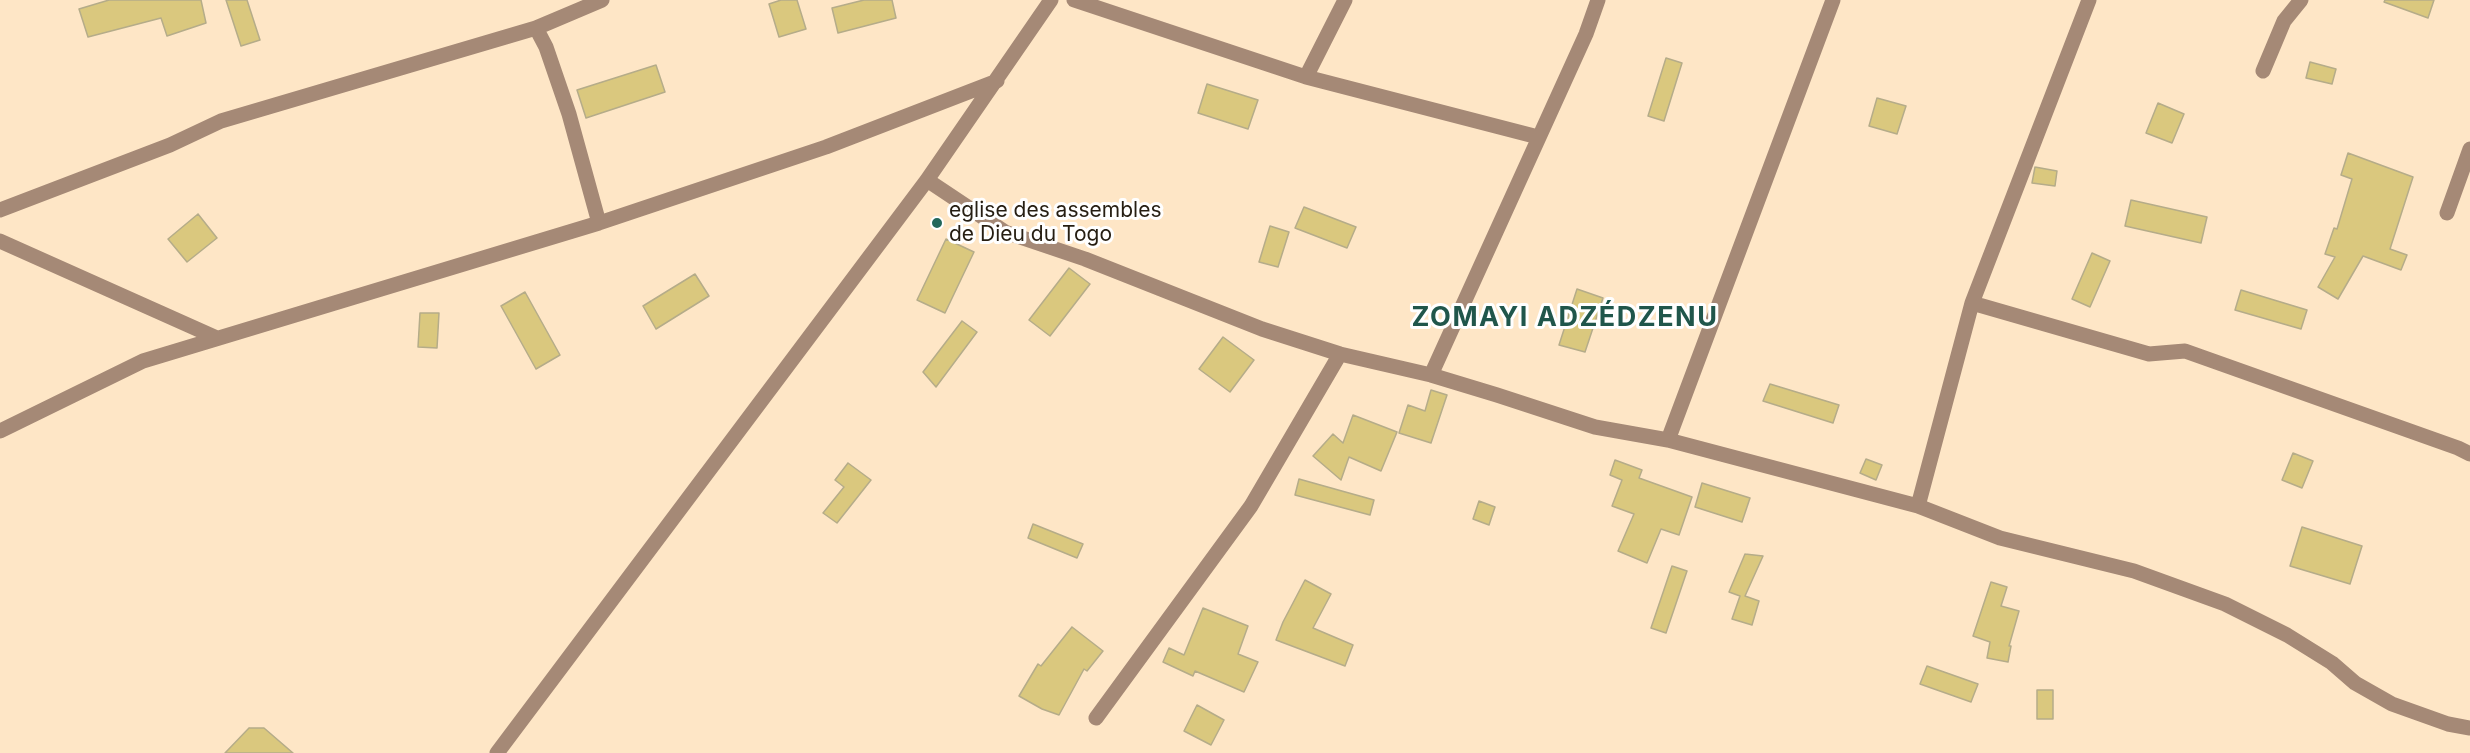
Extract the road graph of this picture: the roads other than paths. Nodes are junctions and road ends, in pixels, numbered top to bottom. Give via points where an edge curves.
1 (602, 0) edge
2 (1051, 0) edge
3 (1074, 0) edge
4 (1345, 0) edge
5 (1598, 0) edge
6 (1833, 0) edge
7 (2089, 0) edge
8 (2301, 0) edge
9 (536, 28) junction
10 (2263, 71) dead end
11 (1306, 76) junction
12 (997, 81) junction
13 (1538, 137) junction
14 (2470, 149) edge
15 (927, 180) junction
16 (0, 210) edge
17 (2447, 213) dead end
18 (599, 223) junction
19 (0, 241) edge
20 (1972, 303) junction
21 (217, 339) junction
22 (1340, 354) junction
23 (1431, 375) junction
24 (0, 431) edge
25 (1668, 440) junction
26 (2470, 454) edge
27 (1918, 506) junction
28 (1096, 718) dead end
29 (2470, 728) edge
30 (497, 753) edge

1 - 9 street
2 - 12 street
3 - 11 street
4 - 11 street
5 - 13 street
6 - 25 street
7 - 20 street
8 - 10 street via 2284,21
9 - 16 street via 221,121 170,145
9 - 18 street via 569,114
11 - 13 street
12 - 15 street
12 - 18 street via 826,147
13 - 23 street
14 - 17 street
15 - 22 street via 1005,232 1262,329
15 - 30 street
18 - 21 street
19 - 21 street
20 - 26 street via 2149,354 2185,351
20 - 27 street
21 - 24 street via 143,361
22 - 23 street
22 - 28 street via 1251,506
23 - 25 street via 1595,427
25 - 27 street
27 - 29 street via 2000,538 2133,571 2225,604 2287,635 2392,704

